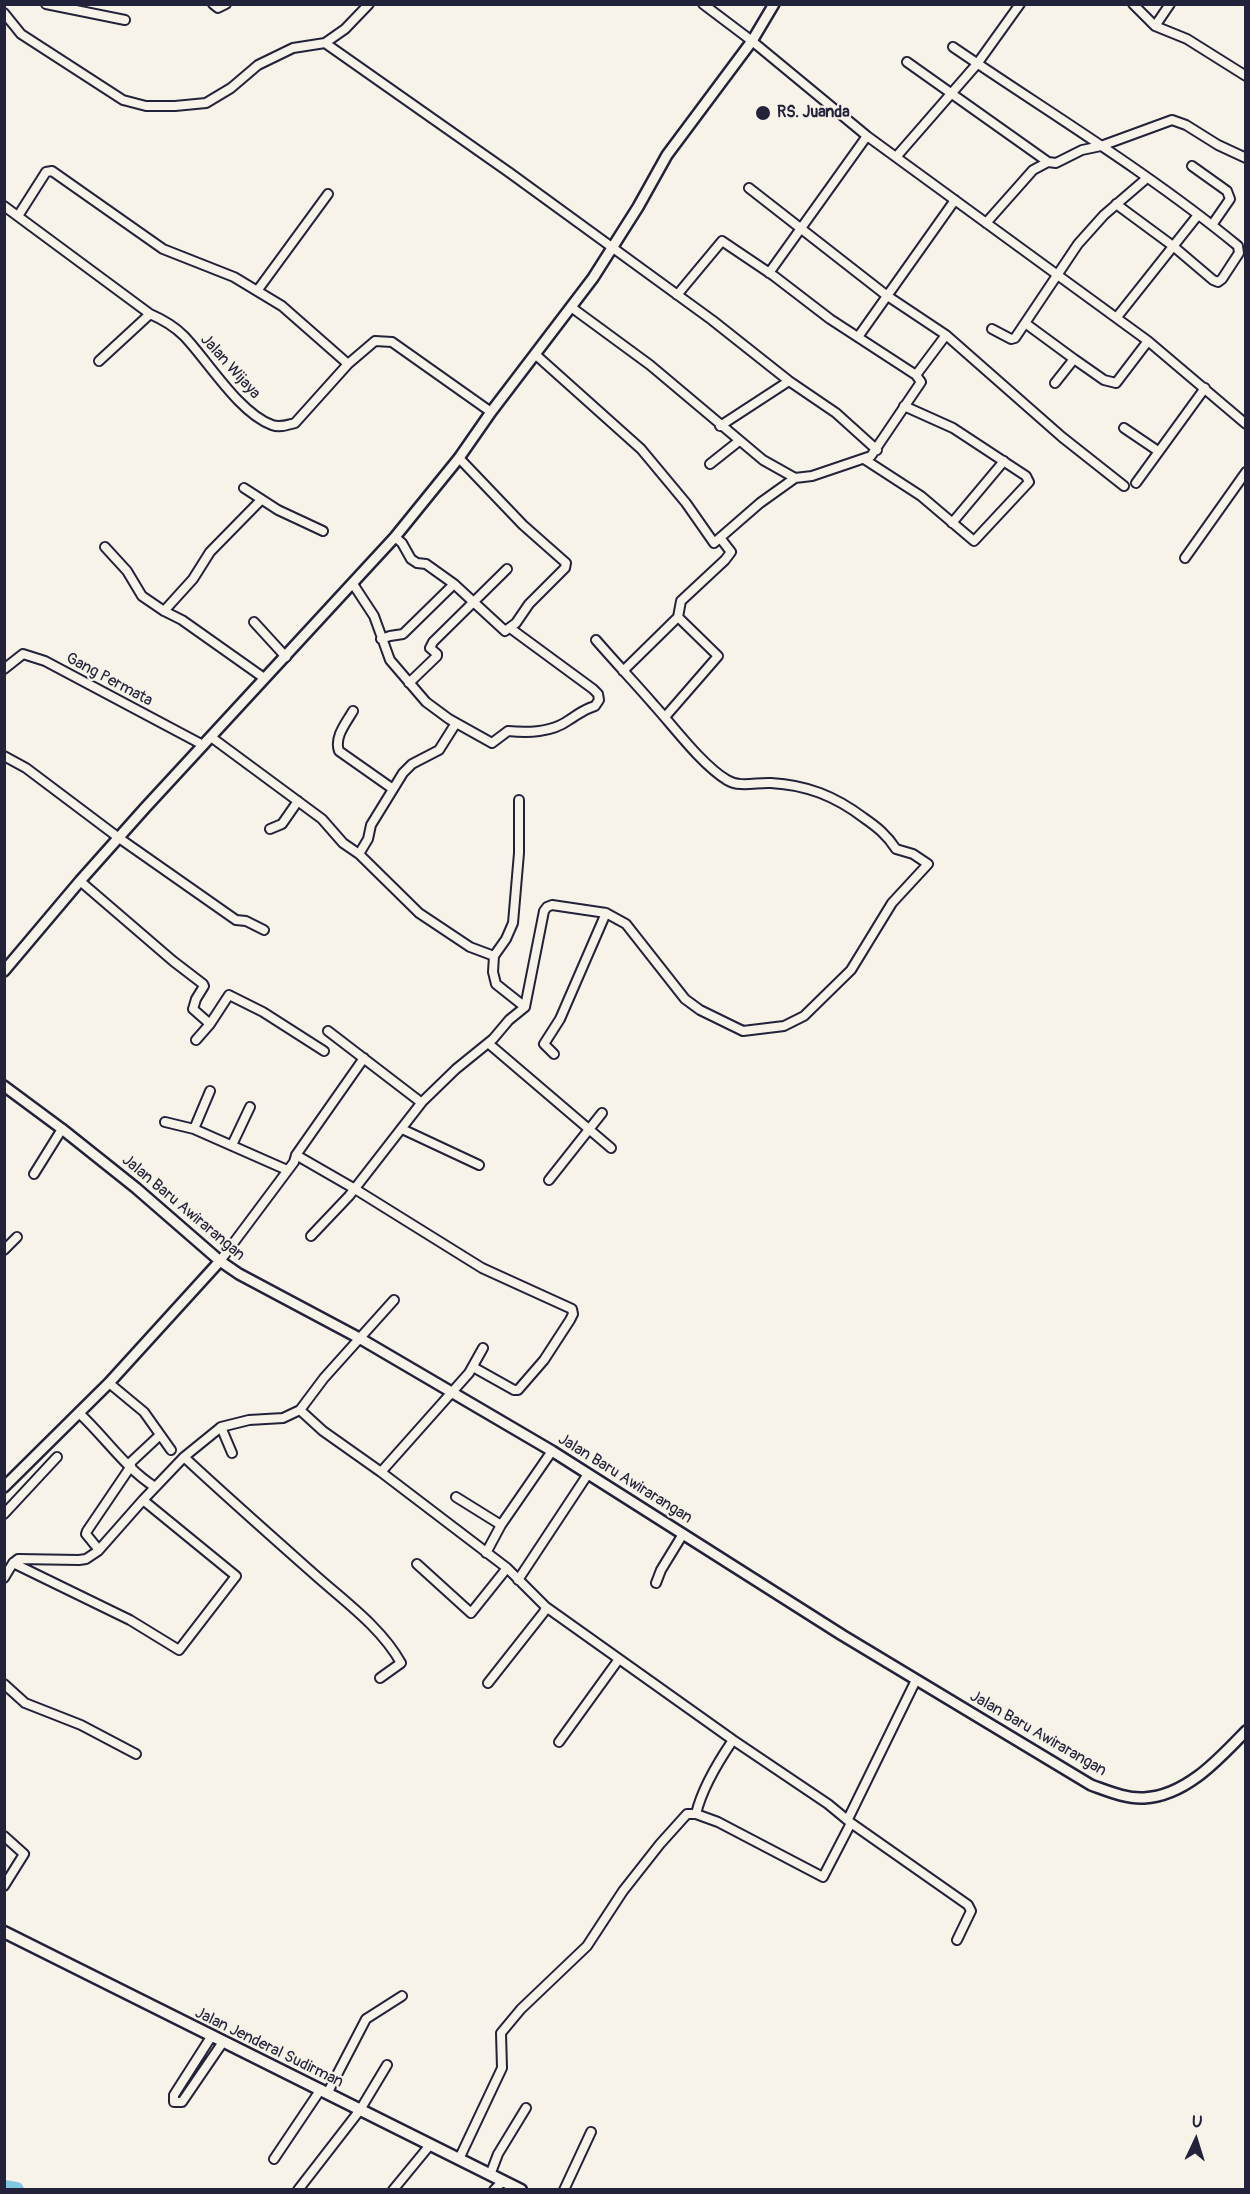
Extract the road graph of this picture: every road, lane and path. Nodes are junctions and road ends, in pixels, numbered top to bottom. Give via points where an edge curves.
1 (46, 4) edge
2 (213, 4) edge
3 (226, 4) edge
4 (369, 4) edge
5 (703, 4) edge
6 (774, 4) edge
7 (1020, 4) edge
8 (1133, 4) edge
9 (1170, 4) edge
10 (64, 6) edge
11 (4, 13) edge
12 (125, 20) dead end
13 (1155, 26) junction
14 (752, 41) junction
15 (325, 43) junction
16 (952, 47) dead end
17 (907, 62) dead end
18 (977, 64) junction
19 (1245, 76) edge
20 (950, 93) junction
21 (867, 136) junction
22 (1101, 146) junction
23 (896, 157) junction
24 (1245, 158) edge
25 (1048, 162) junction
26 (1192, 166) dead end
27 (1147, 178) junction
28 (749, 188) dead end
29 (328, 194) dead end
30 (956, 200) junction
31 (1116, 204) junction
32 (4, 206) edge
33 (1198, 215) junction
34 (18, 216) junction
35 (986, 223) junction
36 (1212, 225) junction
37 (800, 229) junction
38 (1173, 246) junction
39 (1242, 246) edge
40 (612, 248) junction
41 (769, 273) junction
42 (1058, 276) junction
43 (257, 291) junction
44 (677, 295) junction
45 (886, 295) junction
46 (571, 307) junction
47 (150, 314) junction
48 (1118, 317) junction
49 (1025, 323) junction
50 (992, 329) dead end
51 (946, 335) junction
52 (858, 337) junction
53 (1148, 341) junction
54 (536, 355) junction
55 (1074, 359) junction
56 (99, 362) dead end
57 (348, 364) junction
58 (916, 375) junction
59 (789, 381) junction
60 (1055, 383) dead end
61 (1205, 388) junction
62 (904, 406) junction
63 (491, 412) junction
64 (1245, 424) edge
65 (720, 426) junction
66 (1124, 428) dead end
67 (739, 441) junction
68 (877, 450) junction
69 (1158, 451) junction
70 (459, 458) junction
71 (864, 459) junction
72 (1004, 461) junction
73 (710, 464) dead end
74 (1245, 472) edge
75 (795, 478) junction
76 (1136, 483) dead end
77 (1124, 486) dead end
78 (244, 488) dead end
79 (261, 500) junction
80 (952, 523) junction
81 (323, 531) dead end
82 (395, 537) junction
83 (721, 539) junction
84 (105, 547) dead end
85 (1185, 558) dead end
86 (507, 569) dead end
87 (353, 584) junction
88 (454, 584) junction
89 (474, 603) junction
90 (164, 611) junction
91 (678, 617) junction
92 (254, 622) dead end
93 (510, 628) junction
94 (381, 639) junction
95 (596, 640) dead end
96 (286, 657) junction
97 (4, 669) edge
98 (623, 671) junction
99 (264, 678) junction
100 (409, 683) junction
101 (352, 711) dead end
102 (665, 717) junction
103 (456, 723) junction
104 (211, 737) junction
105 (203, 745) junction
106 (4, 756) edge
107 (393, 789) junction
108 (519, 800) dead end
109 (298, 801) junction
110 (270, 830) dead end
111 (119, 838) junction
112 (359, 854) junction
113 (80, 881) junction
114 (606, 913) junction
115 (264, 930) dead end
116 (494, 956) junction
117 (4, 971) edge
118 (522, 1005) junction
119 (210, 1024) junction
120 (328, 1031) dead end
121 (196, 1041) dead end
122 (488, 1043) junction
123 (324, 1051) dead end
124 (554, 1054) dead end
125 (364, 1058) junction
126 (4, 1086) edge
127 (210, 1091) dead end
128 (417, 1100) dead end
129 (250, 1107) dead end
130 (602, 1113) dead end
131 (165, 1122) dead end
132 (589, 1128) junction
133 (62, 1129) junction
134 (402, 1129) junction
135 (194, 1130) junction
136 (232, 1145) junction
137 (611, 1148) dead end
138 (296, 1155) junction
139 (479, 1165) dead end
140 (287, 1170) junction
141 (34, 1174) dead end
142 (549, 1180) dead end
143 (354, 1189) junction
144 (311, 1236) dead end
145 (17, 1238) dead end
146 (4, 1250) edge
147 (220, 1261) junction
148 (394, 1300) dead end
149 (361, 1339) junction
150 (483, 1348) dead end
151 (473, 1367) junction
152 (112, 1386) junction
153 (451, 1391) junction
154 (300, 1410) junction
155 (80, 1414) junction
156 (221, 1427) junction
157 (160, 1435) junction
158 (171, 1450) dead end
159 (552, 1451) junction
160 (232, 1454) dead end
161 (184, 1457) junction
162 (57, 1458) dead end
163 (130, 1465) junction
164 (37, 1466) junction
165 (381, 1472) junction
166 (588, 1474) junction
167 (24, 1480) junction
168 (4, 1487) edge
169 (155, 1487) junction
170 (456, 1497) dead end
171 (143, 1500) junction
172 (4, 1514) edge
173 (501, 1525) junction
174 (683, 1534) junction
175 (99, 1550) junction
176 (486, 1553) junction
177 (13, 1563) junction
178 (417, 1564) dead end
179 (507, 1568) junction
180 (4, 1578) edge
181 (518, 1580) junction
182 (656, 1583) dead end
183 (546, 1607) junction
184 (619, 1659) junction
185 (380, 1678) dead end
186 (916, 1680) junction
187 (4, 1683) edge
188 (488, 1683) dead end
189 (1245, 1731) edge
190 (732, 1740) junction
191 (560, 1742) dead end
192 (136, 1754) dead end
193 (696, 1814) junction
194 (850, 1821) junction
195 (4, 1836) edge
196 (4, 1886) edge
197 (4, 1932) edge
198 (957, 1941) dead end
199 (402, 1996) dead end
200 (211, 2037) junction
201 (224, 2042) junction
202 (387, 2065) dead end
203 (324, 2091) junction
204 (526, 2108) dead end
205 (360, 2110) junction
206 (591, 2132) dead end
207 (430, 2145) junction
208 (274, 2159) dead end
209 (459, 2159) junction
210 (490, 2175) junction
211 (508, 2183) junction
212 (298, 2190) edge
213 (393, 2190) edge
214 (494, 2190) edge
215 (521, 2190) edge
216 (564, 2190) edge

1 - 10 street
2 - 3 street via 218,8
4 - 15 street
5 - 14 street
6 - 14 street
7 - 18 street
8 - 13 street
9 - 13 street
10 - 12 street
11 - 15 street via 21,34 69,67 123,100 146,106 206,103 258,65 293,48
13 - 19 street via 1187,39
14 - 21 street
14 - 40 street via 667,155
15 - 40 street
16 - 18 street
17 - 20 street
18 - 20 street
18 - 22 street
20 - 23 street
20 - 25 street
21 - 23 street
21 - 37 street
22 - 24 street via 1172,120
22 - 25 street via 1056,163
22 - 27 street
23 - 30 street
25 - 35 street via 1033,170
26 - 36 street via 1229,195
27 - 31 street
27 - 33 street
28 - 37 street
29 - 43 street
30 - 35 street
30 - 45 street
31 - 38 street
31 - 42 street via 1078,244
32 - 34 street, Jalan Wijaya
33 - 36 street
33 - 38 street
34 - 43 street via 46,172 52,171 163,249 234,277
34 - 47 street, Jalan Wijaya
35 - 42 street
36 - 39 street
37 - 41 street
37 - 45 street
38 - 39 street via 1218,282
38 - 48 street
40 - 44 street
40 - 46 street
41 - 44 street via 722,241
41 - 52 street
42 - 48 street
42 - 49 street
43 - 57 street via 282,306
44 - 59 street
45 - 51 street
45 - 52 street
46 - 54 street
46 - 65 street via 650,365
47 - 56 street
47 - 57 street, Jalan Wijaya via 169,322 242,403 272,425 295,423
48 - 53 street
49 - 50 street via 1013,339
49 - 55 street
51 - 58 street
51 - 77 street via 1062,438
52 - 58 street
53 - 55 street via 1116,383 1104,380
53 - 61 street
54 - 63 street
54 - 83 street via 641,449 687,502 714,543
55 - 60 street
57 - 63 street, Jalan Wijaya via 375,341 392,342
58 - 62 street via 921,382
59 - 65 street
59 - 68 street via 836,413
61 - 64 street
61 - 69 street
62 - 68 street
62 - 72 street via 953,428
63 - 70 street
65 - 67 street
66 - 69 street
67 - 73 street
67 - 75 street
68 - 71 street
69 - 76 street
70 - 82 street
70 - 93 street via 523,525 566,562 565,568
71 - 75 street
71 - 80 street via 921,496
72 - 80 street
72 - 80 street via 1029,482 975,540
74 - 85 street
75 - 83 street
78 - 79 street
79 - 81 street
79 - 90 street via 210,552 193,579
82 - 87 street
82 - 88 street via 411,559 426,564
83 - 91 street via 731,552 681,601
84 - 90 street via 127,571 142,596
86 - 89 street
87 - 94 street via 374,616
87 - 96 street
88 - 89 street
88 - 94 street via 403,634
89 - 93 street via 505,631
89 - 100 street via 433,642 430,648 437,656
90 - 99 street
91 - 98 street
91 - 102 street via 718,656
92 - 96 street
93 - 103 street via 593,689 599,700 555,728 521,734 507,731 492,743
94 - 100 street via 390,660
95 - 98 street
96 - 99 street
97 - 105 street, Gang Permata via 23,654 45,661
98 - 102 street
99 - 104 street
100 - 103 street via 426,702
101 - 107 street via 336,744 339,751
102 - 114 street via 725,780 790,785 829,795 888,836 896,849 913,854 928,865 892,903 851,970 804,1016 784,1026 743,1030 700,1010 685,999 626,924
103 - 107 street via 439,750 412,764
104 - 105 street
104 - 109 street
105 - 111 street
106 - 111 street via 27,768
107 - 112 street
108 - 116 street via 513,923
109 - 110 street via 282,824
109 - 112 street
111 - 113 street
111 - 115 street via 236,920
112 - 116 street via 419,913 471,947
113 - 117 street
113 - 119 street via 203,984 193,1009
114 - 118 street via 547,907
114 - 124 street via 560,1019 544,1044
116 - 118 street via 496,984
118 - 122 street
119 - 121 street
119 - 123 street via 229,996 263,1012
120 - 125 street
122 - 132 street
122 - 134 street via 422,1102
125 - 128 street
125 - 138 street
126 - 133 street, Jalan Baru Awirarangan
127 - 135 street
129 - 136 street
130 - 132 street
131 - 135 street
132 - 137 street
132 - 142 street
133 - 141 street
133 - 147 street, Jalan Baru Awirarangan
134 - 139 street
134 - 143 street
135 - 136 street
136 - 140 street
138 - 140 street
138 - 143 street
140 - 147 street
143 - 144 street
143 - 151 street via 482,1268 573,1311 544,1360 518,1390
145 - 146 street
147 - 149 street, Jalan Baru Awirarangan
147 - 152 street
148 - 149 street
149 - 153 street, Jalan Baru Awirarangan
149 - 154 street
150 - 151 street
151 - 153 street
152 - 155 street
152 - 157 street via 144,1412
153 - 159 street, Jalan Baru Awirarangan
153 - 165 street
154 - 156 street via 283,1418
154 - 165 street
155 - 163 street
155 - 164 street
156 - 160 street
156 - 161 street
157 - 158 street
157 - 163 street
159 - 166 street, Jalan Baru Awirarangan
159 - 173 street
161 - 169 street
161 - 185 street via 378,1633 400,1663
162 - 164 street
163 - 169 street
163 - 175 street via 87,1531
164 - 167 street
164 - 167 street
165 - 176 street
166 - 174 street, Jalan Baru Awirarangan
166 - 181 street
167 - 168 street
167 - 172 street
169 - 171 street
170 - 173 street
171 - 175 street
171 - 177 street via 236,1576 179,1650 130,1620
173 - 176 street
174 - 182 street
174 - 186 street, Jalan Baru Awirarangan
175 - 177 street via 87,1559 18,1559
176 - 179 street
177 - 180 street
178 - 179 street via 471,1613
179 - 181 street
181 - 183 street
183 - 184 street
183 - 188 street
184 - 190 street
184 - 191 street
186 - 189 street, Jalan Baru Awirarangan via 1091,1785 1121,1796 1144,1798 1173,1791 1214,1766
186 - 194 street
187 - 192 street via 25,1703 81,1725
190 - 193 street
190 - 194 street
193 - 194 street via 822,1877
193 - 209 street via 687,1814 660,1844 587,1946 501,2033 502,2068
194 - 198 street via 968,1905 971,1911
195 - 196 street via 24,1854
197 - 200 main road, Jalan Jenderal Sudirman
199 - 203 street via 366,2019
200 - 201 main road, Jalan Jenderal Sudirman
200 - 201 street via 174,2095 174,2102 182,2102
201 - 203 main road, Jalan Jenderal Sudirman
202 - 205 street
203 - 205 main road, Jalan Jenderal Sudirman
203 - 208 street
204 - 210 street
205 - 207 main road, Jalan Jenderal Sudirman
205 - 212 street
206 - 216 street
207 - 209 main road, Jalan Jenderal Sudirman
207 - 213 street
209 - 210 main road, Jalan Jenderal Sudirman
210 - 211 main road, Jalan Jenderal Sudirman
211 - 214 street via 501,2183
211 - 215 main road, Jalan Jenderal Sudirman

